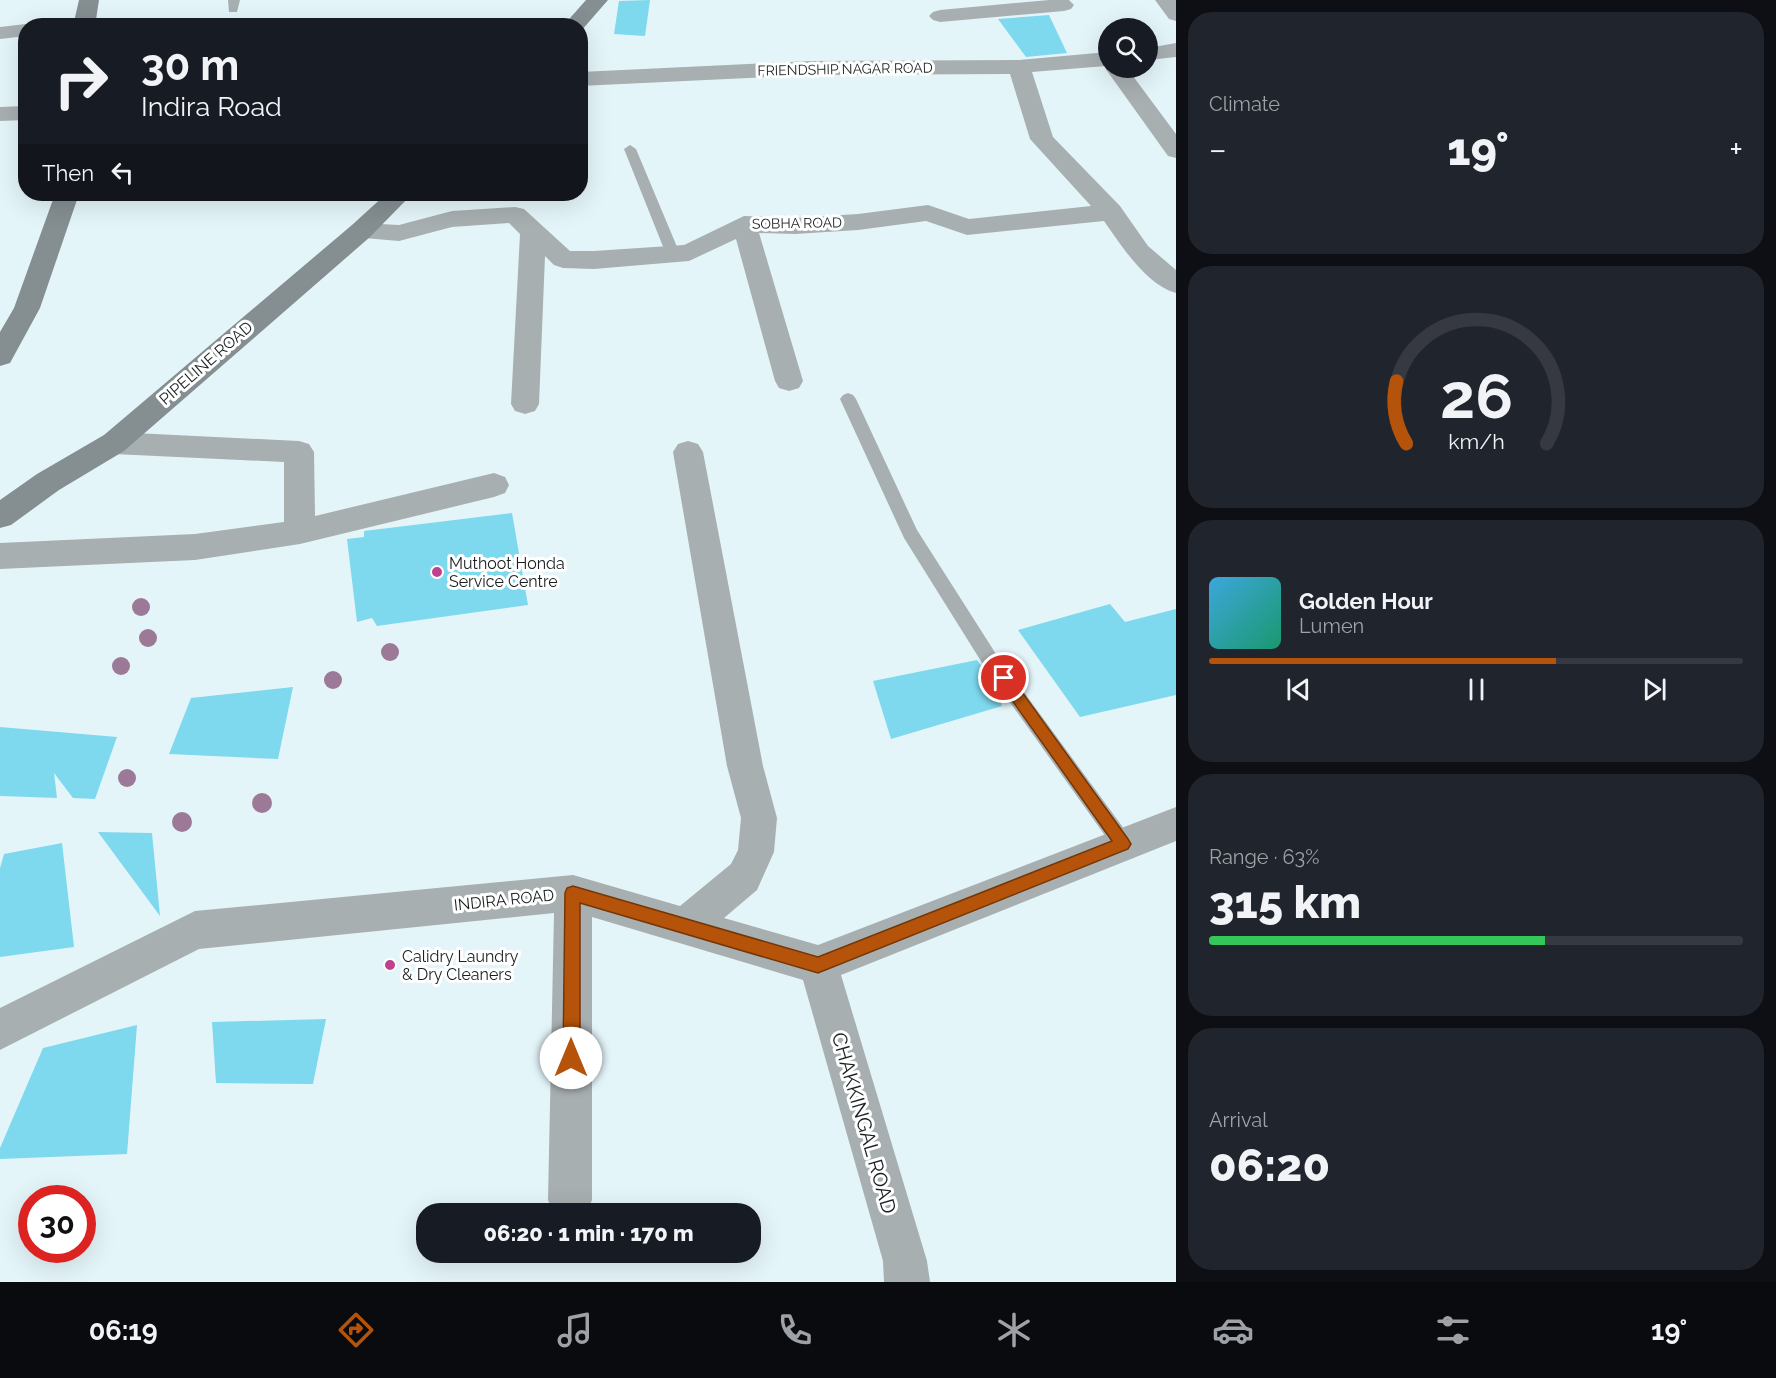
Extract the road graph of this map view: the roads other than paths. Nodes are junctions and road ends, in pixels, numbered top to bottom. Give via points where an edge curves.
1 (89, 0) edge
2 (598, 0) edge
3 (1165, 0) edge
4 (1064, 6) dead end
5 (935, 8) edge
6 (1176, 15) edge
7 (83, 18) edge
8 (581, 18) edge
9 (18, 31) edge
10 (0, 33) edge
11 (1176, 50) edge
12 (1158, 53) edge
13 (1098, 60) edge
14 (963, 67) junction
15 (1019, 67) junction
16 (1123, 78) edge
17 (588, 79) edge
18 (18, 113) edge
19 (0, 114) edge
20 (630, 149) dead end
21 (1176, 151) edge
22 (65, 201) edge
23 (393, 201) edge
24 (1111, 212) junction
25 (744, 224) junction
26 (361, 231) junction
27 (533, 231) junction
28 (673, 254) junction
29 (1176, 284) edge
30 (0, 356) edge
31 (789, 381) dead end
32 (849, 399) dead end
33 (525, 404) dead end
34 (114, 443) junction
35 (688, 452) dead end
36 (494, 484) dead end
37 (0, 516) edge
38 (300, 532) junction
39 (0, 556) edge
40 (1176, 824) edge
41 (1123, 844) junction
42 (573, 893) junction
43 (685, 926) junction
44 (818, 965) junction
45 (0, 1030) edge
46 (570, 1200) dead end
47 (907, 1282) edge

1 - 7 street
2 - 8 street
3 - 6 street
4 - 5 street
5 - 14 street
9 - 10 street
11 - 12 street
13 - 15 street, FRIENDSHIP NAGAR ROAD
14 - 15 street, FRIENDSHIP NAGAR ROAD
14 - 17 street, FRIENDSHIP NAGAR ROAD via 811,68
15 - 24 street via 1042,139
16 - 21 street
18 - 19 street
20 - 28 lane
22 - 30 street via 27,308
23 - 26 street, PIPELINE ROAD
24 - 25 street, SOBHA ROAD via 967,227 928,213 816,225
24 - 29 street via 1139,252
25 - 28 street, SOBHA ROAD via 689,253
25 - 31 street
26 - 27 street, SOBHA ROAD via 399,233 452,219 515,215
26 - 34 street, PIPELINE ROAD
27 - 28 street, SOBHA ROAD via 563,259
27 - 33 street
32 - 41 lane via 910,533 990,660
34 - 37 street, PIPELINE ROAD
34 - 38 street via 299,452
35 - 43 street via 745,766 759,818 756,852 744,877
36 - 38 street
38 - 39 street via 195,547
40 - 41 street
41 - 44 street
42 - 43 street, INDIRA ROAD
42 - 45 street, INDIRA ROAD via 195,930
42 - 46 street
43 - 44 street, INDIRA ROAD
44 - 47 street, CHAKKINGAL ROAD via 905,1261

